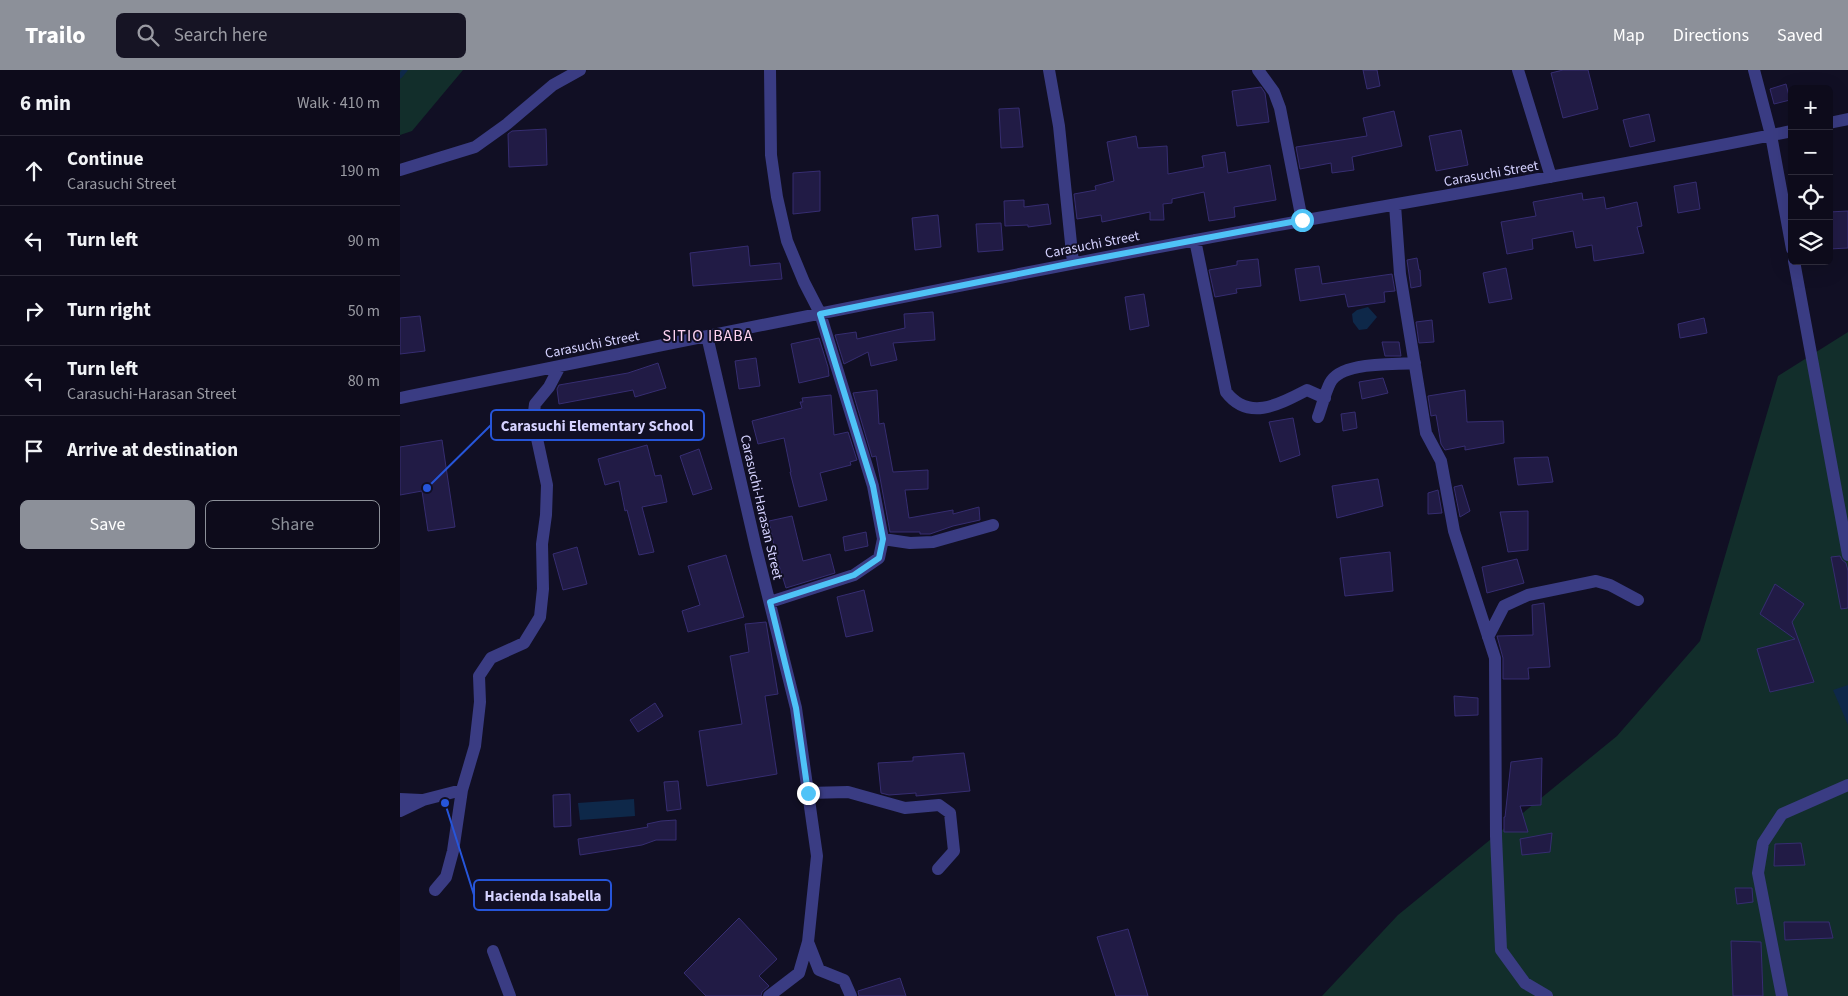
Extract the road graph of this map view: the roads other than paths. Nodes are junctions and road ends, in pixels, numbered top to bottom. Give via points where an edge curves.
1 (580, 70) edge
2 (770, 70) edge
3 (1050, 70) edge
4 (1258, 70) edge
5 (1518, 70) edge
6 (1754, 70) edge
7 (1848, 119) edge
8 (1833, 122) edge
9 (1788, 132) edge
10 (1771, 135) junction
11 (400, 170) edge
12 (1551, 177) junction
13 (1394, 205) junction
14 (1302, 220) junction
15 (1788, 227) edge
16 (1195, 240) junction
17 (1073, 263) junction
18 (1795, 265) edge
19 (820, 314) junction
20 (707, 336) junction
21 (1415, 363) junction
22 (560, 366) junction
23 (400, 398) edge
24 (1325, 398) junction
25 (1318, 416) dead end
26 (993, 525) dead end
27 (883, 539) junction
28 (1848, 555) edge
29 (1638, 600) dead end
30 (770, 602) junction
31 (1488, 637) junction
32 (1848, 785) edge
33 (462, 790) junction
34 (808, 793) junction
35 (400, 799) edge
36 (423, 800) junction
37 (400, 811) edge
38 (938, 869) dead end
39 (434, 890) dead end
40 (808, 942) junction
41 (493, 951) dead end
42 (510, 996) edge
43 (769, 996) edge
44 (851, 996) edge
45 (1547, 996) edge
46 (1782, 996) edge

1 - 11 street via 553,85 475,147
2 - 19 street via 771,155 777,197 787,241
3 - 17 street
4 - 14 street via 1274,92 1280,108
5 - 12 street
6 - 10 street
7 - 8 street
9 - 10 street, Carasuchi Street
10 - 12 street, Carasuchi Street
10 - 15 street
12 - 13 street, Carasuchi Street
13 - 14 street, Carasuchi Street
13 - 21 street via 1400,274
14 - 16 street, Carasuchi Street
16 - 17 street, Carasuchi Street
16 - 24 street via 1226,392 1234,402 1256,409 1275,406 1307,390
17 - 19 street, Carasuchi Street
18 - 28 street
19 - 20 street, Carasuchi Street
19 - 27 street via 873,486
20 - 22 street, Carasuchi Street
20 - 30 street, Carasuchi-Harasan Street
21 - 24 street via 1346,370 1330,382
21 - 31 street via 1426,433 1440,462 1454,531
22 - 23 street, Carasuchi Street
22 - 33 street via 550,387 535,404 533,420 547,485 540,617 524,642 491,658 479,676 475,746
24 - 25 street
26 - 27 street via 933,542
27 - 30 street via 879,558 854,575
29 - 31 street via 1596,581 1528,595 1504,606
30 - 34 street, Carasuchi-Harasan Street via 796,708
31 - 45 street via 1495,658 1496,836 1501,950 1525,983
32 - 46 street via 1782,814 1763,843 1758,873
33 - 36 street
33 - 39 street via 446,877
34 - 38 street via 848,792 905,808 939,805 950,813 954,851
34 - 40 street, Carasuchi-Harasan Street via 817,856
35 - 36 street
36 - 37 street
40 - 43 street, Carasuchi-Harasan Street via 799,973
40 - 44 street via 819,970 844,980
41 - 42 street

